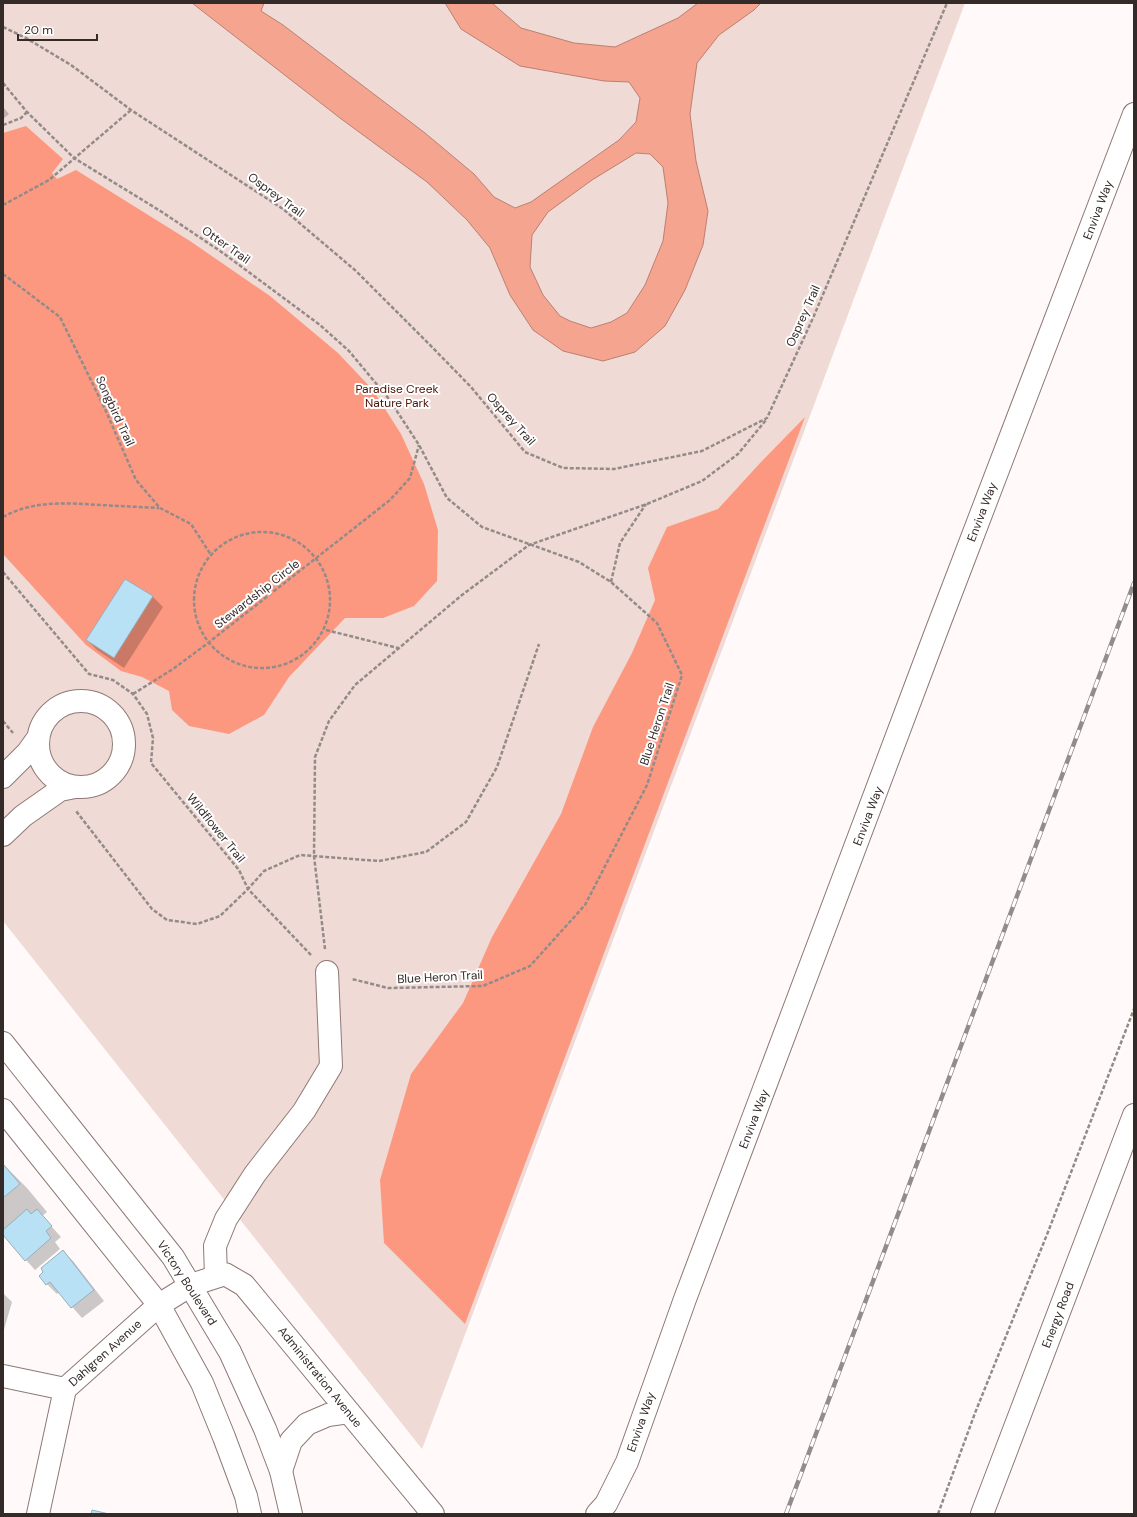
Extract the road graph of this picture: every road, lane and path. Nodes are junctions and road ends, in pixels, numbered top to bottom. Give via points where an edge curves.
1 (947, 3) edge
2 (3, 27) edge
3 (3, 83) edge
4 (131, 110) junction
5 (27, 112) junction
6 (1134, 114) edge
7 (3, 125) edge
8 (74, 158) junction
9 (3, 205) edge
10 (3, 274) edge
11 (767, 418) junction
12 (419, 445) junction
13 (647, 504) junction
14 (160, 508) junction
15 (3, 516) edge
16 (529, 545) junction
17 (211, 555) junction
18 (317, 558) junction
19 (3, 572) edge
20 (611, 582) junction
21 (326, 630) junction
22 (208, 643) junction
23 (539, 644) dead end
24 (399, 648) junction
25 (133, 694) junction
26 (3, 721) edge
27 (33, 745) junction
28 (3, 778) edge
29 (67, 789) junction
30 (3, 835) edge
31 (314, 856) junction
32 (248, 888) junction
33 (327, 972) junction
34 (1134, 1010) edge
35 (3, 1043) edge
36 (3, 1110) edge
37 (1134, 1115) edge
38 (216, 1276) junction
39 (191, 1285) junction
40 (159, 1305) junction
41 (3, 1376) edge
42 (64, 1389) junction
43 (349, 1412) junction
44 (281, 1471) junction
45 (38, 1514) edge
46 (250, 1514) edge
47 (291, 1514) edge
48 (433, 1514) edge
49 (597, 1514) edge
50 (938, 1514) edge
51 (982, 1514) edge

1 - 11 path, Osprey Trail via 813,318
2 - 4 path, Osprey Trail via 71,65
3 - 5 path, Otter Trail
4 - 8 path
4 - 11 path, Osprey Trail via 283,209 356,272 470,387 525,452 563,468 614,469 702,451
5 - 7 path via 21,118
5 - 8 path, Otter Trail
6 - 49 street, Enviva Way via 685,1299 627,1462 606,1504
8 - 9 path via 49,180
8 - 12 path, Otter Trail via 217,249 320,325 349,351 389,399
10 - 14 path, Songbird Trail via 60,317 136,480
11 - 13 path via 738,454 702,481
12 - 16 path, Otter Trail via 447,498 482,527
12 - 18 path, Stewardship Circle via 410,478 390,500
13 - 16 path
13 - 20 path via 620,542
14 - 15 path via 40,504
14 - 17 path, Songbird Trail via 191,524
16 - 20 path, Blue Heron Trail via 579,562
16 - 24 path via 462,595
17 - 18 path, Stewardship Circle via 220,546 244,534 271,532 296,540
17 - 22 path, Stewardship Circle via 202,566 194,592 195,618
18 - 21 path, Stewardship Circle via 328,582 330,609
18 - 22 path, Stewardship Circle
19 - 25 path, Wildflower Trail via 89,674 113,680
20 - 33 path, Blue Heron Trail via 657,623 682,675 647,785 585,905 530,966 483,986 388,988
21 - 22 path, Stewardship Circle via 304,655 280,667 246,667 227,660
21 - 24 path
22 - 25 path, Stewardship Circle
23 - 31 path via 498,767 466,822 426,852 379,861
24 - 31 path via 355,685 329,721 315,757
25 - 32 path, Wildflower Trail via 149,720 153,738 151,763 240,870
26 - 27 path
27 - 28 street
27 - 29 street via 46,770
27 - 29 street via 44,722 53,711 71,702 88,701 104,706 116,718 124,739 124,750 118,766 107,779 92,786
29 - 30 street via 23,816
29 - 32 path via 152,909 167,920 197,924 220,916
31 - 32 path via 300,855 264,871
31 - 33 path
32 - 33 path
33 - 38 street via 331,1066 304,1111 255,1174 226,1219 214,1246
34 - 50 path via 975,1413
35 - 39 street, Victory Boulevard via 173,1257
36 - 40 street
37 - 51 street, Energy Road
38 - 39 street
38 - 43 street, Administration Avenue via 225,1274 244,1285
39 - 40 street, Dahlgren Avenue
39 - 44 street, Victory Boulevard via 230,1352
40 - 42 street, Dahlgren Avenue
40 - 46 street via 202,1383 246,1496
41 - 42 street
42 - 45 street, Dahlgren Avenue
43 - 44 street via 328,1415 307,1424 291,1440
43 - 48 street, Administration Avenue
44 - 47 street, Victory Boulevard

